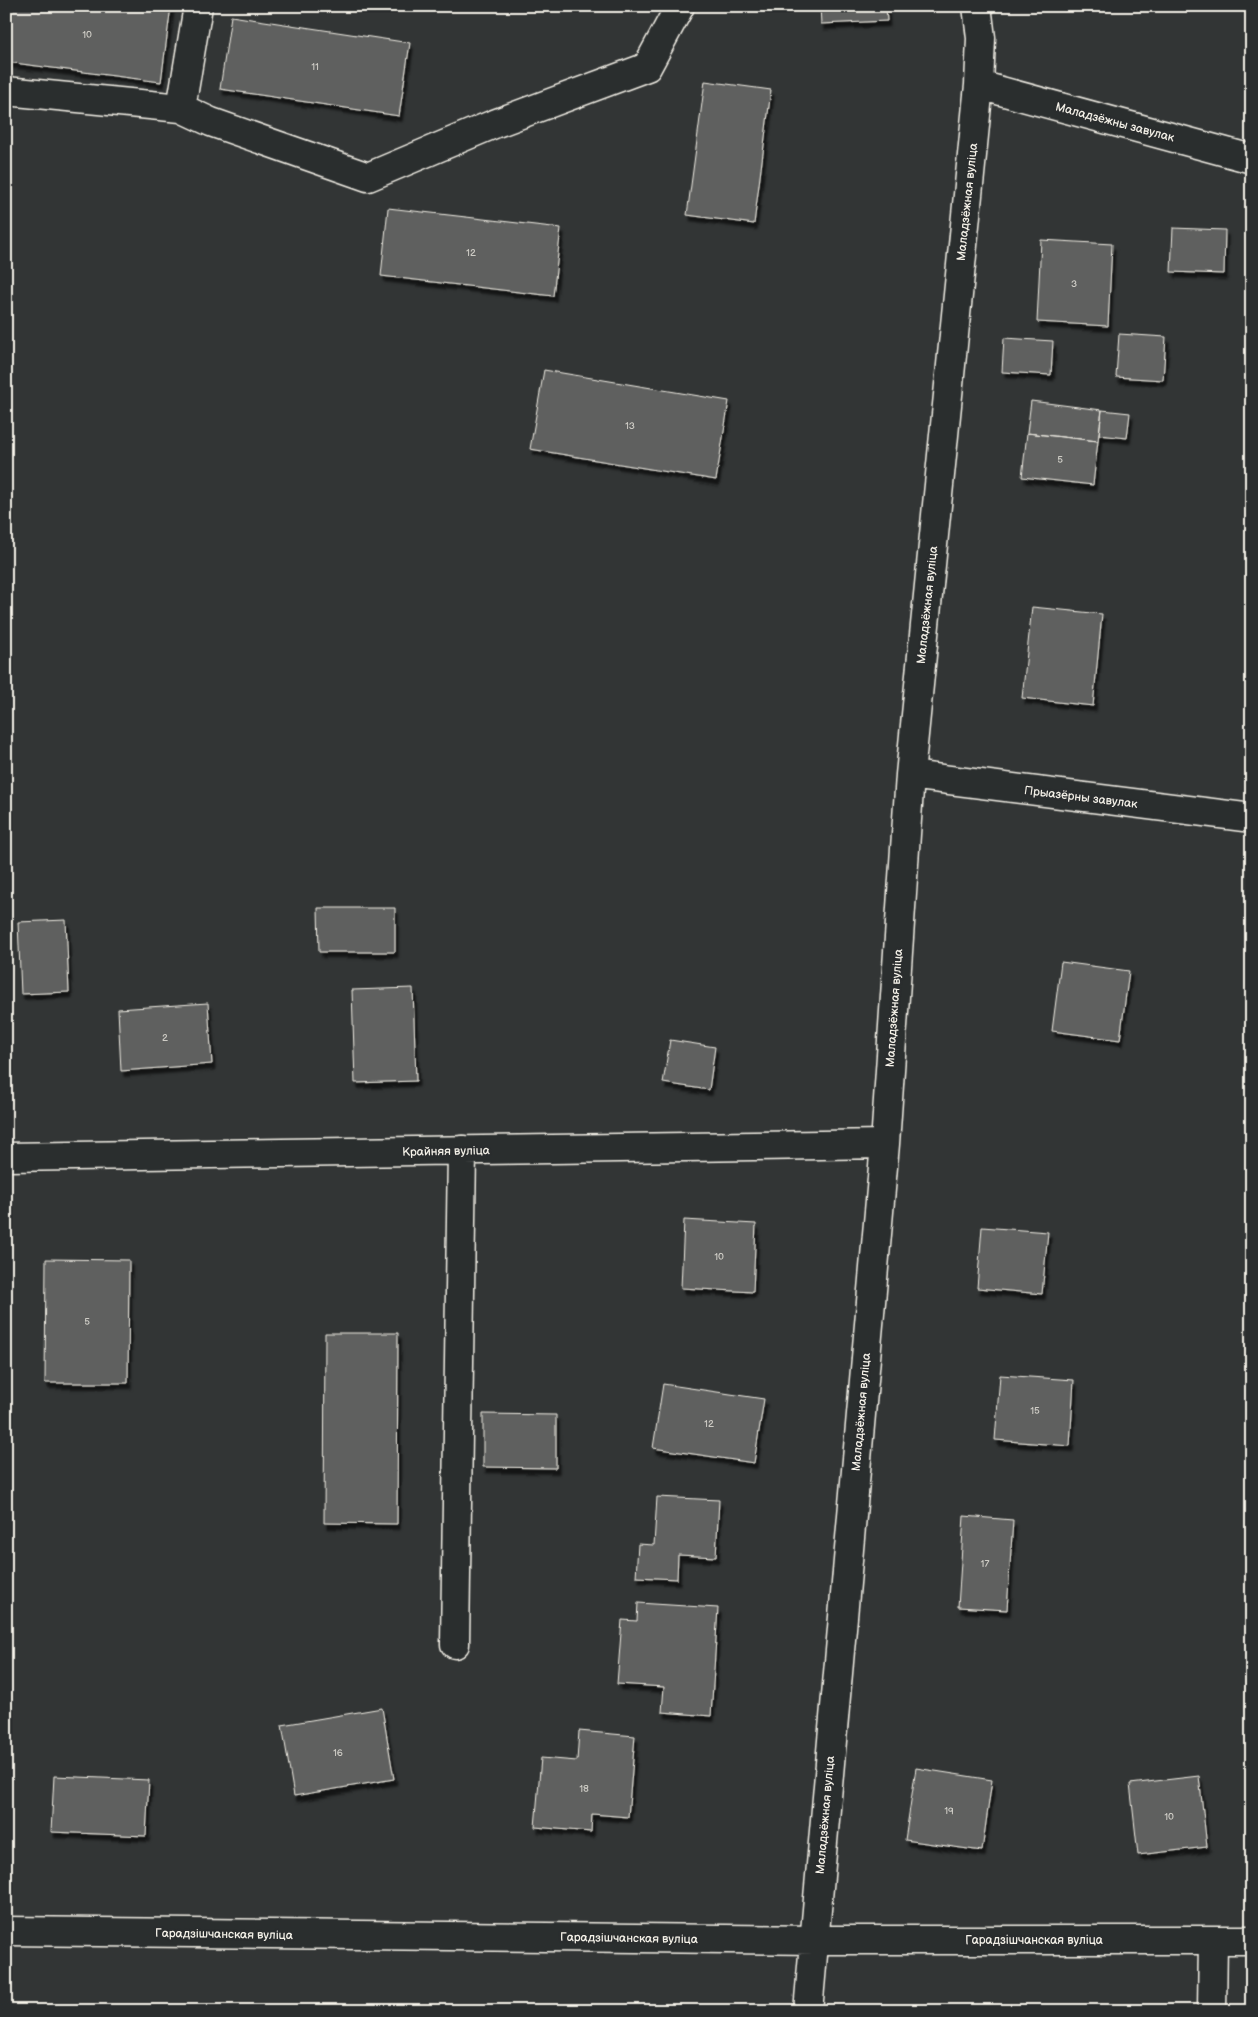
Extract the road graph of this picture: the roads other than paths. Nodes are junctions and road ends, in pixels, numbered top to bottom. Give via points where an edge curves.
1 (198, 6) edge
2 (680, 6) edge
3 (977, 6) edge
4 (979, 85) junction
5 (6, 91) edge
6 (181, 108) junction
7 (1252, 159) edge
8 (910, 775) junction
9 (1252, 818) edge
10 (885, 1144) junction
11 (462, 1150) junction
12 (6, 1157) edge
13 (455, 1644) dead end
14 (6, 1931) edge
15 (814, 1940) junction
16 (1213, 1940) junction
17 (1252, 1940) edge
18 (808, 2011) edge
19 (1212, 2011) edge

1 - 6 street
2 - 6 street via 647,67 494,124 368,177 211,122
3 - 4 street, Маладзёжная вуліца via 981,38
4 - 7 street, Маладзёжны завулак
4 - 8 street, Маладзёжная вуліца
5 - 6 street
8 - 9 street, Прыазёрны завулак
8 - 10 street, Маладзёжная вуліца
10 - 11 street, Крайняя вуліца
10 - 15 street, Маладзёжная вуліца
11 - 12 street, Крайняя вуліца
11 - 13 street
14 - 15 street, Гарадзішчанская вуліца
15 - 16 street, Гарадзішчанская вуліца
15 - 18 street, Маладзёжная вуліца
16 - 17 street, Гарадзішчанская вуліца
16 - 19 street

